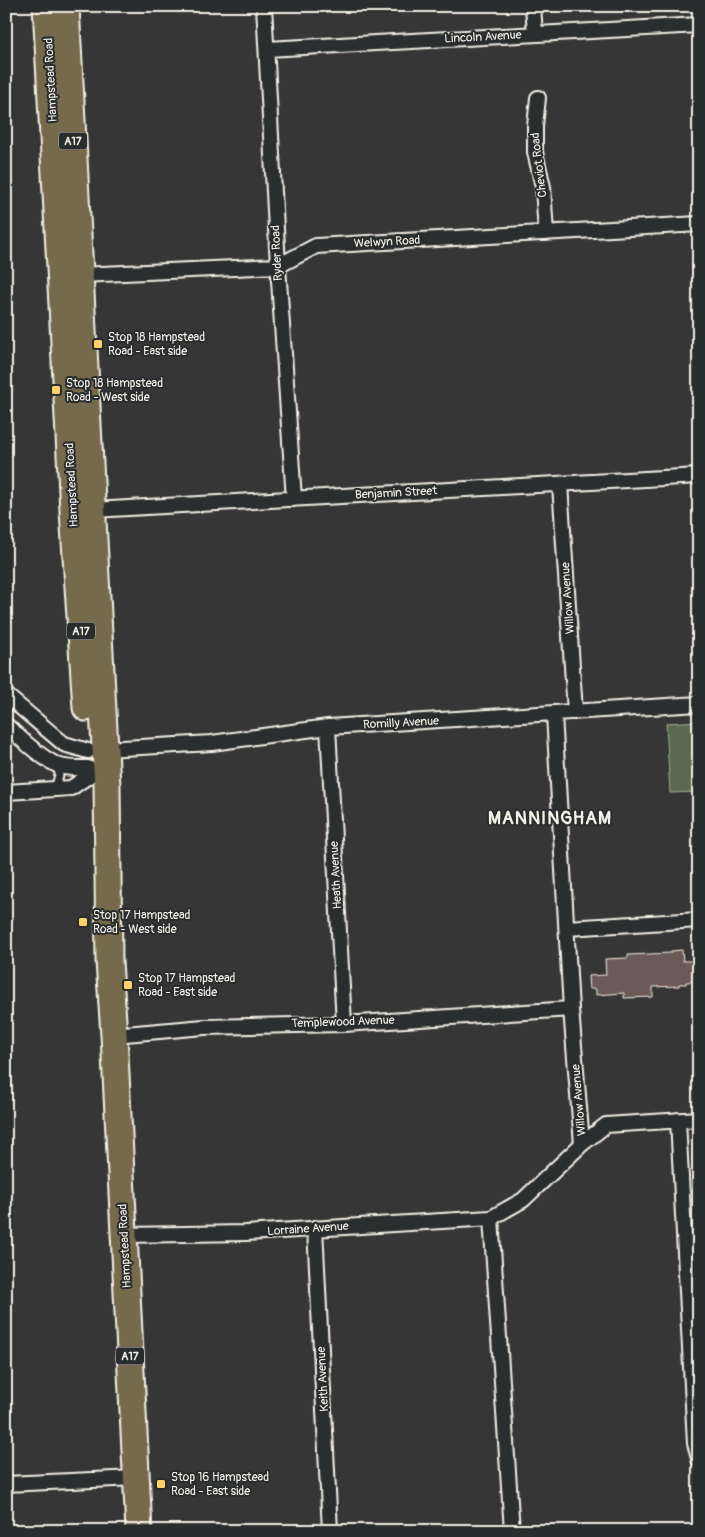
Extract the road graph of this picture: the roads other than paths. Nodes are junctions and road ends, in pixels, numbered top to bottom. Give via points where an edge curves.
1 (46, 6) edge
2 (66, 6) edge
3 (264, 6) edge
4 (533, 6) edge
5 (699, 25) edge
6 (535, 34) junction
7 (267, 49) junction
8 (538, 98) dead end
9 (699, 224) edge
10 (546, 233) junction
11 (278, 266) junction
12 (70, 275) junction
13 (699, 476) edge
14 (560, 484) junction
15 (294, 499) junction
16 (83, 511) junction
17 (6, 695) edge
18 (699, 704) edge
19 (575, 712) junction
20 (554, 714) junction
21 (6, 725) edge
22 (328, 727) junction
23 (58, 766) junction
24 (96, 766) junction
25 (55, 790) junction
26 (6, 792) edge
27 (699, 920) edge
28 (567, 928) junction
29 (571, 1009) junction
30 (344, 1024) junction
31 (114, 1035) junction
32 (678, 1120) junction
33 (699, 1120) edge
34 (582, 1144) junction
35 (491, 1218) junction
36 (315, 1228) junction
37 (124, 1235) junction
38 (699, 1459) edge
39 (136, 1478) junction
40 (6, 1484) edge
41 (139, 1531) edge
42 (330, 1531) edge
43 (512, 1531) edge

1 - 12 highway, Hampstead Road / A17
2 - 12 highway, Hampstead Road / A17
3 - 7 street, Ryder Road
4 - 6 street
5 - 6 street, Lincoln Avenue
6 - 7 street, Lincoln Avenue
7 - 11 street, Ryder Road
8 - 10 street, Cheviot Road via 535,152 543,187
9 - 10 street, Welwyn Road
10 - 11 street, Welwyn Road via 316,246
11 - 12 street, Welwyn Road
11 - 15 street, Ryder Road
12 - 16 highway, Hampstead Road / A17
13 - 14 street, Benjamin Street
14 - 15 street, Benjamin Street
14 - 19 street, Willow Avenue
15 - 16 street, Benjamin Street
16 - 24 highway, Hampstead Road / A17
17 - 24 street via 64,744
18 - 19 street, Romilly Avenue
19 - 20 street, Romilly Avenue
20 - 22 street, Romilly Avenue
20 - 28 street, Willow Avenue
21 - 23 street via 26,744
22 - 24 street, Romilly Avenue via 212,743
22 - 30 street, Heath Avenue
23 - 24 street
23 - 25 lane
24 - 25 street via 71,788
24 - 31 highway, Hampstead Road / A17
25 - 26 street
27 - 28 street
28 - 29 street, Willow Avenue
29 - 30 street, Templewood Avenue
29 - 34 street, Willow Avenue
30 - 31 street, Templewood Avenue via 221,1026
31 - 37 highway, Hampstead Road / A17
32 - 33 street
32 - 34 street via 606,1125
32 - 38 street via 695,1443
34 - 35 street, Willow Avenue via 523,1200
35 - 36 street, Lorraine Avenue
35 - 43 street
36 - 37 street, Lorraine Avenue
36 - 42 street, Keith Avenue
37 - 39 highway, Hampstead Road / A17
39 - 40 street
39 - 41 highway, Hampstead Road / A17

